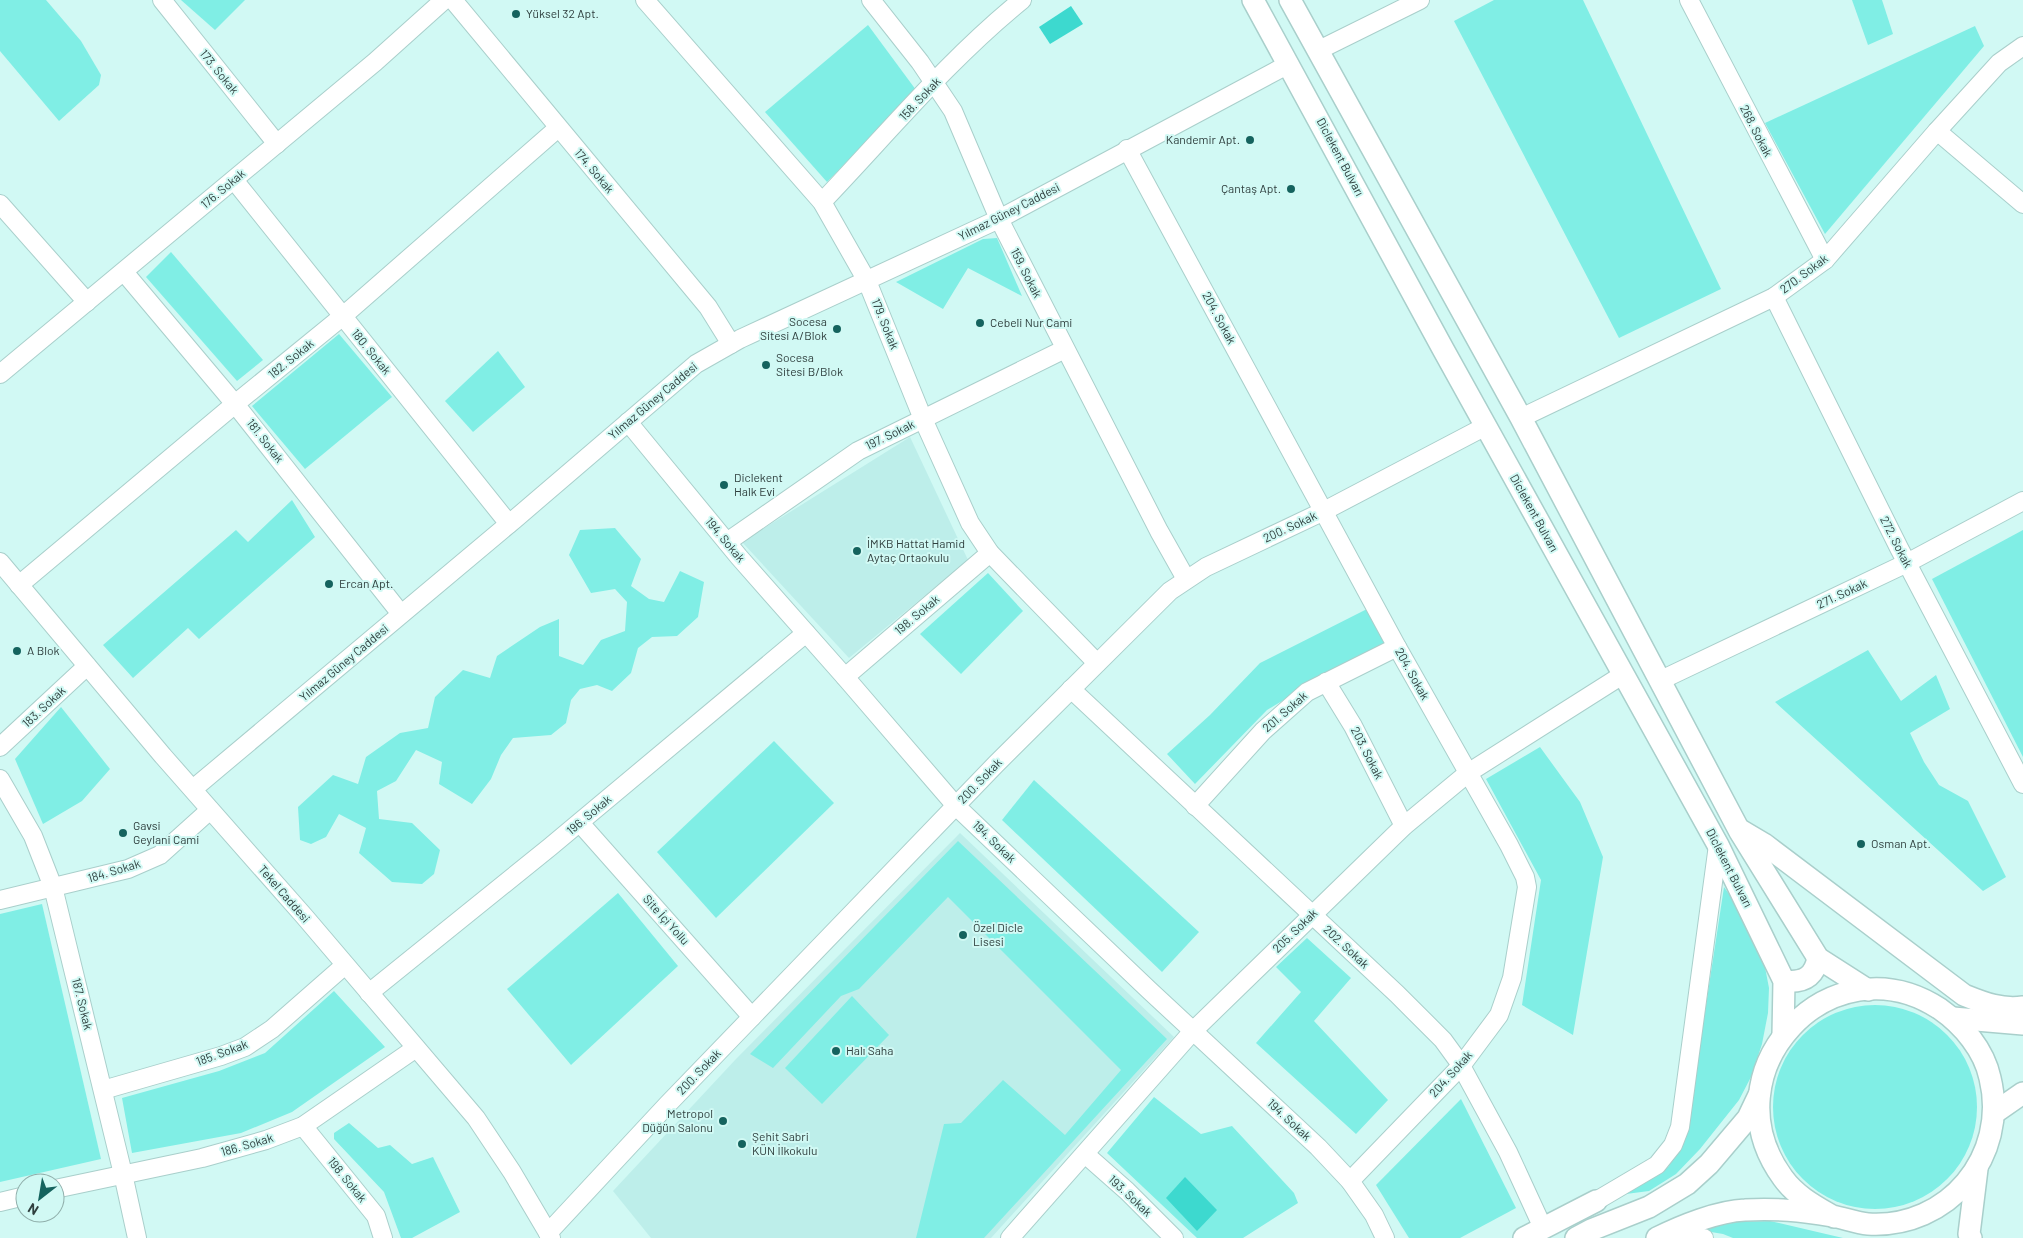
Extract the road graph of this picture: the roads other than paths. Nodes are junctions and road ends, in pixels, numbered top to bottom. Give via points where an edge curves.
1 (162, 0) edge
2 (444, 0) edge
3 (453, 0) edge
4 (645, 0) edge
5 (871, 0) edge
6 (1022, 0) edge
7 (1253, 0) edge
8 (1290, 0) edge
9 (1420, 0) edge
10 (1689, 0) edge
11 (2023, 46) edge
12 (1319, 50) junction
13 (1289, 64) junction
14 (934, 82) junction
15 (558, 128) junction
16 (1938, 131) junction
17 (276, 144) junction
18 (1128, 149) junction
19 (234, 180) junction
20 (822, 202) junction
21 (0, 204) edge
22 (2023, 204) edge
23 (998, 219) junction
24 (1825, 260) junction
25 (124, 272) junction
26 (867, 281) junction
27 (1774, 297) junction
28 (87, 302) junction
29 (343, 316) junction
30 (731, 344) junction
31 (1065, 349) junction
32 (0, 374) edge
33 (235, 404) junction
34 (1521, 418) junction
35 (923, 419) junction
36 (628, 422) junction
37 (1486, 426) junction
38 (2023, 501) edge
39 (1324, 511) junction
40 (509, 524) junction
41 (727, 542) junction
42 (990, 554) junction
43 (0, 562) edge
44 (1907, 563) junction
45 (1186, 579) junction
46 (19, 584) junction
47 (401, 614) junction
48 (806, 633) junction
49 (1397, 647) junction
50 (1097, 663) junction
51 (88, 666) junction
52 (1624, 674) junction
53 (845, 677) junction
54 (1659, 681) junction
55 (1326, 682) junction
56 (1071, 689) junction
57 (0, 748) edge
58 (1468, 773) junction
59 (0, 779) edge
60 (2023, 784) edge
61 (193, 789) junction
62 (956, 806) junction
63 (1196, 806) junction
64 (210, 810) junction
65 (580, 823) junction
66 (1404, 826) junction
67 (1738, 829) junction
68 (1718, 845) junction
69 (53, 887) junction
70 (0, 900) edge
71 (1311, 914) junction
72 (1818, 958) junction
73 (345, 965) junction
74 (1784, 981) junction
75 (1868, 990) junction
76 (370, 993) junction
77 (2023, 1007) edge
78 (752, 1017) junction
79 (1953, 1018) junction
80 (2023, 1024) edge
81 (1193, 1031) junction
82 (1783, 1035) junction
83 (416, 1048) junction
84 (1461, 1066) junction
85 (103, 1090) junction
86 (2023, 1093) edge
87 (1759, 1095) junction
88 (1994, 1112) junction
89 (303, 1126) junction
90 (1084, 1154) junction
91 (1977, 1168) junction
92 (123, 1174) junction
93 (1350, 1181) junction
94 (65, 1187) edge
95 (15, 1198) edge
96 (1596, 1201) junction
97 (0, 1202) edge
98 (1834, 1217) junction
99 (1867, 1224) junction
100 (1543, 1228) junction
101 (1584, 1234) edge
102 (549, 1236) edge
103 (137, 1238) edge
104 (383, 1238) edge
105 (1010, 1238) edge
106 (1174, 1238) edge
107 (1385, 1238) edge
108 (1524, 1238) edge
109 (1657, 1238) edge
110 (1691, 1238) edge
111 (1704, 1238) edge
112 (1890, 1238) edge
113 (1971, 1238) edge

1 - 17 street, 173. Sokak
2 - 17 street, 176. Sokak
3 - 15 street, 174. Sokak
4 - 20 street, 179. Sokak
5 - 14 street, 159. Sokak
6 - 14 street, 158. Sokak
7 - 13 main road, Diclekent Bulvarı
8 - 12 main road, Diclekent Bulvarı
9 - 12 street
10 - 24 street, 268. Sokak
11 - 16 street, 270. Sokak via 1999,63
12 - 34 main road, Diclekent Bulvarı
13 - 18 street, Yılmaz Güney Caddesi
13 - 37 main road, Diclekent Bulvarı
14 - 20 street, 158. Sokak
14 - 23 street, 159. Sokak via 953,110
15 - 29 street, 182. Sokak
15 - 30 street, 174. Sokak via 708,307
16 - 22 street
16 - 24 street, 270. Sokak
17 - 19 street, 176. Sokak
18 - 23 street, Yılmaz Güney Caddesi
18 - 39 street, 204. Sokak
19 - 25 street, 176. Sokak
19 - 29 street, 180. Sokak
20 - 26 street, 179. Sokak
21 - 28 street
23 - 26 street, Yılmaz Güney Caddesi
23 - 31 street, 159. Sokak
24 - 27 street, 270. Sokak
25 - 28 street, 176. Sokak
25 - 33 street, 181. Sokak
26 - 30 street, Yılmaz Güney Caddesi
26 - 35 street, 179. Sokak
27 - 34 street, 270. Sokak
27 - 44 street, 272. Sokak
28 - 32 street, 176. Sokak
29 - 33 street, 182. Sokak
29 - 40 street, 180. Sokak
30 - 36 street, Yılmaz Güney Caddesi via 696,364
31 - 35 street, 197. Sokak
31 - 45 street, 159. Sokak
33 - 46 street, 182. Sokak
33 - 47 street, 181. Sokak
34 - 54 main road, Diclekent Bulvarı
35 - 41 street, 197. Sokak via 858,451
35 - 42 street, 179. Sokak via 970,523
36 - 40 street, Yılmaz Güney Caddesi
36 - 41 street, 194. Sokak
37 - 39 street, 200. Sokak
37 - 52 main road, Diclekent Bulvarı
38 - 44 street, 271. Sokak
39 - 45 street, 200. Sokak
39 - 49 street, 204. Sokak
40 - 47 street, Yılmaz Güney Caddesi
41 - 48 street, 194. Sokak
42 - 50 street, 179. Sokak
42 - 53 street, 198. Sokak
43 - 46 street, Tekel Caddesi
44 - 54 street, 271. Sokak
44 - 60 street, 272. Sokak
45 - 50 street, 200. Sokak
46 - 51 street, Tekel Caddesi
47 - 61 street, Yılmaz Güney Caddesi
48 - 53 street, 194. Sokak
48 - 65 street, 196. Sokak
49 - 55 street, 201. Sokak
49 - 58 street, 204. Sokak
50 - 56 street, 200. Sokak
51 - 57 street, 183. Sokak
51 - 61 street, Tekel Caddesi
52 - 58 street, 205. Sokak
52 - 68 main road, Diclekent Bulvarı
53 - 62 street, 194. Sokak
54 - 67 main road, Diclekent Bulvarı
55 - 63 street, 201. Sokak via 1307,692 1263,730
55 - 66 street, 203. Sokak via 1353,726
56 - 62 street, 200. Sokak
56 - 63 street, 202. Sokak
58 - 66 street, 205. Sokak
58 - 84 street, 204. Sokak via 1509,845 1528,887 1505,1000 1499,1015
59 - 69 street, 187. Sokak via 32,836
61 - 64 street, Tekel Caddesi
62 - 78 street, 200. Sokak
62 - 81 street, 194. Sokak
63 - 71 street, 202. Sokak
64 - 69 street, 184. Sokak via 160,855 128,869
64 - 73 street, Tekel Caddesi
65 - 76 street, 196. Sokak
65 - 78 street, Site İçi Yollu
66 - 71 street, 205. Sokak
67 - 72 main road, Diclekent Bulvarı
67 - 77 main road via 1764,844 1964,995 1992,1006
68 - 74 main road, Diclekent Bulvarı
68 - 96 street via 1680,1127 1673,1145 1657,1165
69 - 70 street, 184. Sokak
69 - 85 street, 187. Sokak
71 - 81 street, 205. Sokak
71 - 84 street, 202. Sokak via 1443,1040
72 - 74 main road via 1807,978 1797,982
72 - 75 main road, Diclekent Bulvarı
73 - 76 street, Tekel Caddesi
73 - 85 street, 185. Sokak via 299,1007 245,1047
74 - 82 main road, Diclekent Bulvarı
75 - 79 main road via 1898,992 1928,1001
75 - 82 main road via 1844,994 1821,1003 1800,1017
76 - 83 street, Tekel Caddesi
78 - 102 street, 200. Sokak
79 - 80 main road
79 - 88 main road via 1980,1053 1990,1078
81 - 90 street, 205. Sokak
81 - 93 street, 194. Sokak
82 - 87 main road via 1767,1063
83 - 89 street, 186. Sokak
83 - 102 street, Tekel Caddesi via 476,1118
84 - 93 street, 204. Sokak
84 - 100 street, 202. Sokak via 1508,1152
85 - 92 street, 187. Sokak
86 - 88 main road
87 - 98 main road via 1760,1125 1768,1153 1784,1179 1804,1200
87 - 101 main road via 1748,1118 1709,1164 1686,1184 1649,1207
88 - 91 main road via 1989,1141
89 - 92 street, 186. Sokak via 202,1158
89 - 104 street, 198. Sokak via 376,1216
90 - 105 street, 205. Sokak
90 - 106 street, 193. Sokak
91 - 99 main road via 1959,1191 1936,1209 1901,1222
91 - 113 main road
92 - 94 street, 186. Sokak
92 - 103 street, 187. Sokak
93 - 107 street, 194. Sokak via 1374,1215
95 - 97 street
96 - 100 main road
96 - 101 main road
98 - 99 main road
98 - 109 main road via 1790,1209 1741,1210 1684,1224
99 - 112 main road
100 - 108 main road
110 - 111 street

